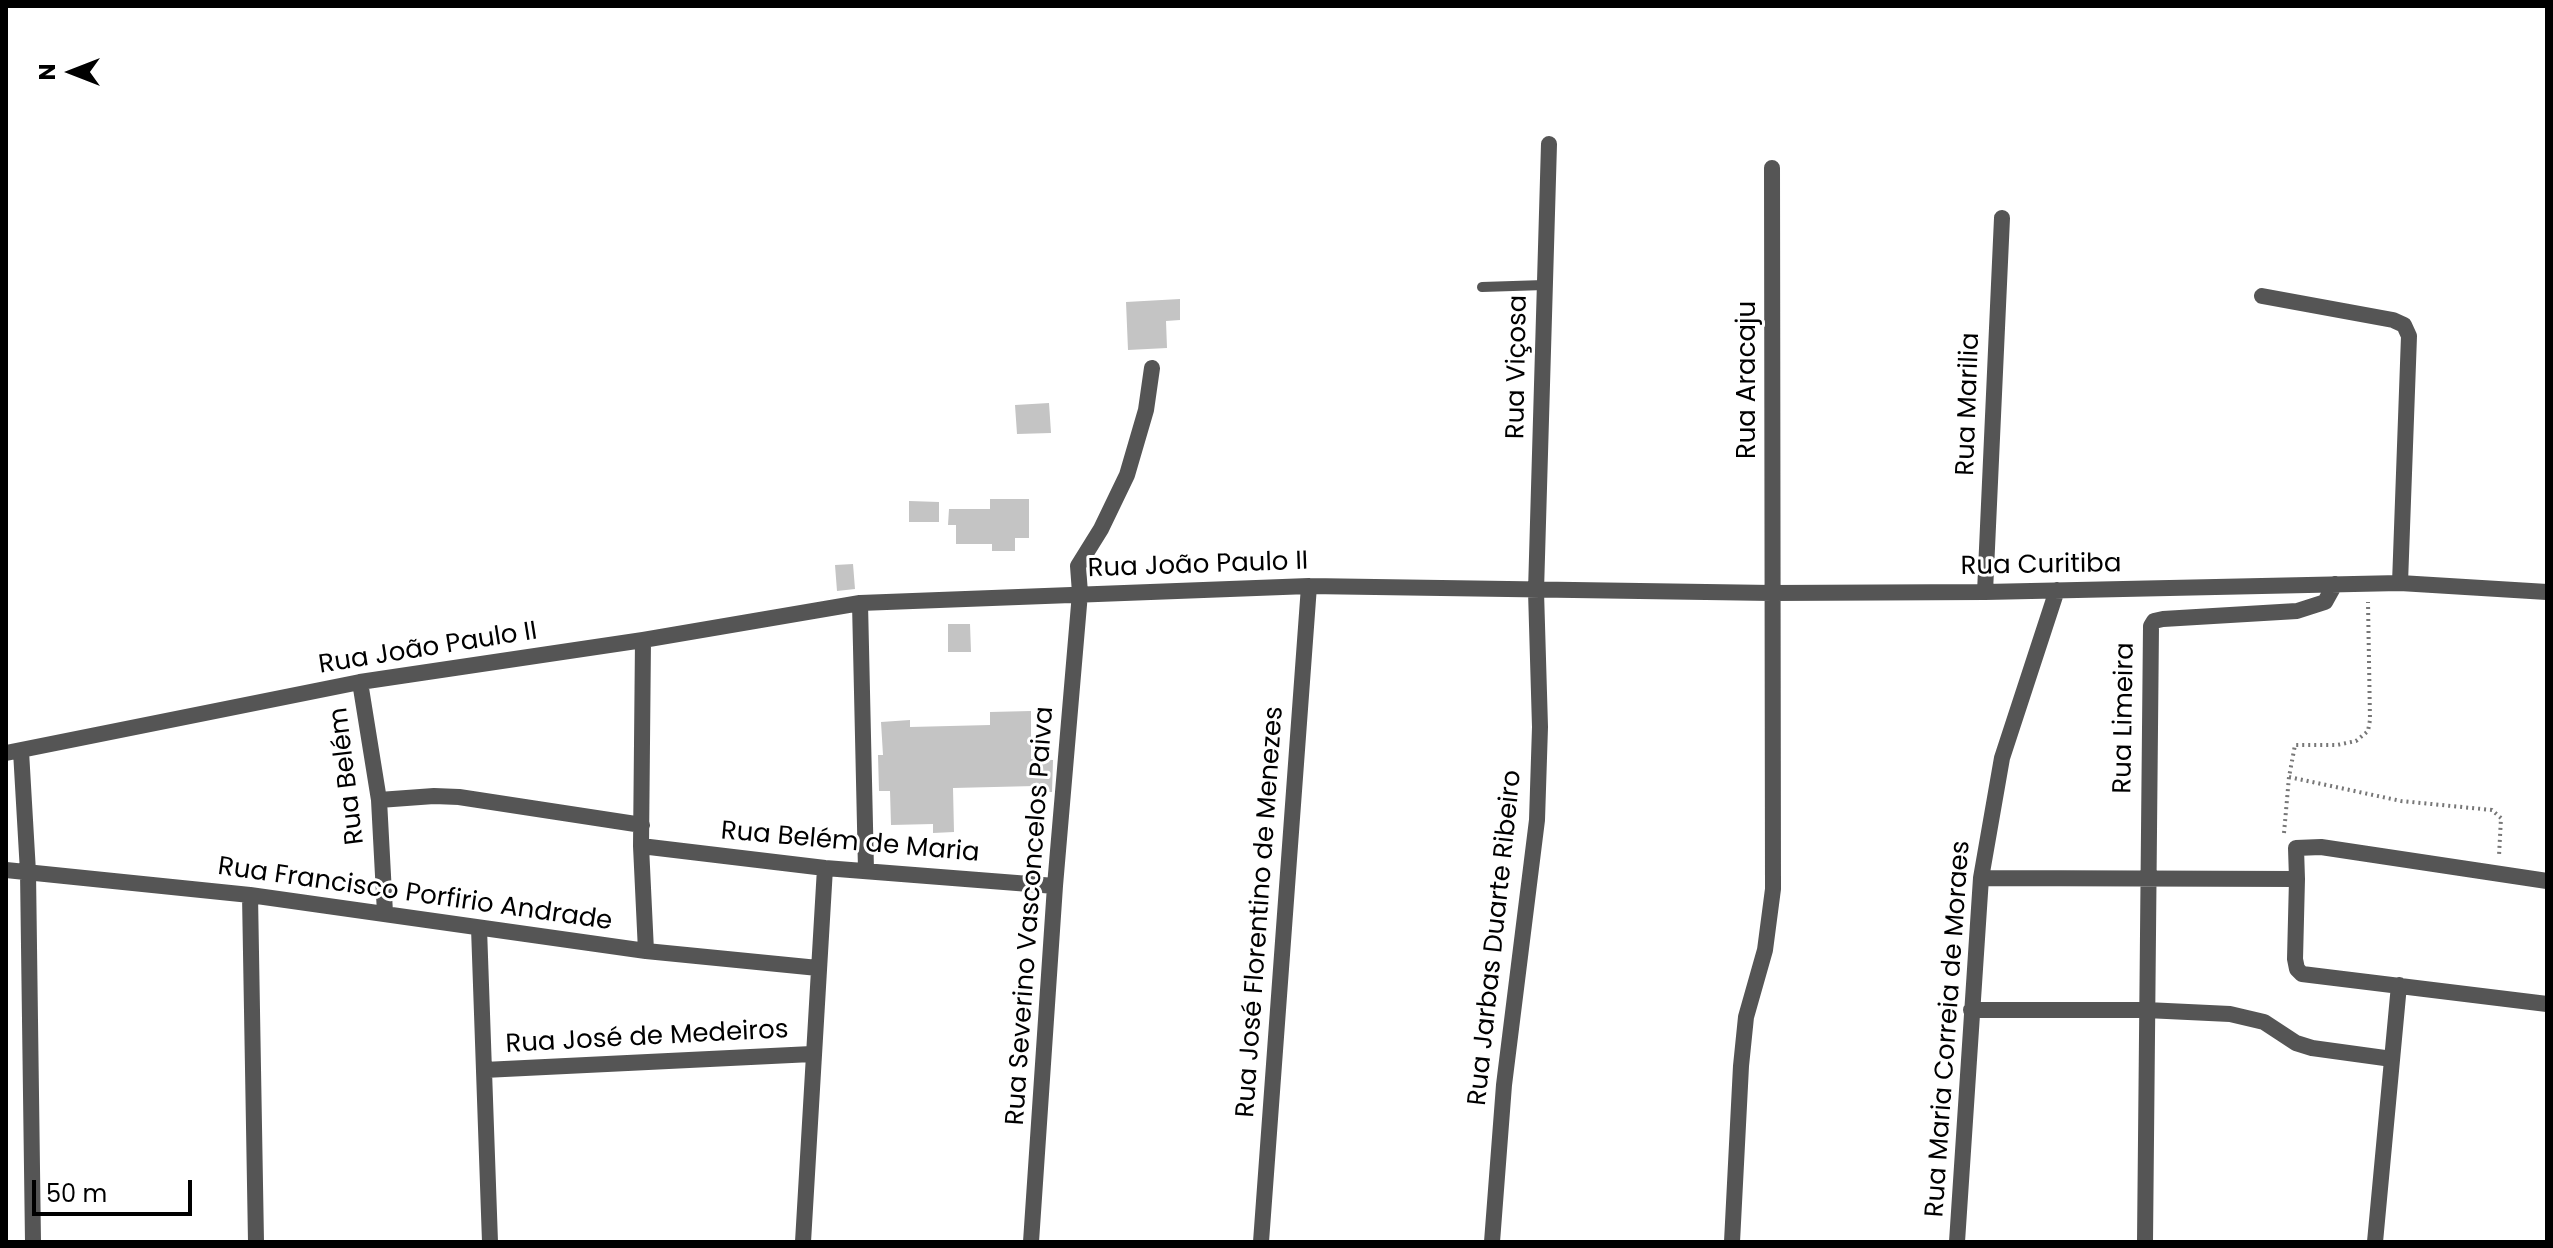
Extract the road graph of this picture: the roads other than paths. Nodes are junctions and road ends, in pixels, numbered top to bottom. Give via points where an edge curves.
1 (1549, 144) dead end
2 (1772, 168) dead end
3 (2002, 218) dead end
4 (1544, 285) junction
5 (1482, 287) dead end
6 (2262, 296) dead end
7 (1152, 368) dead end
8 (2400, 583) junction
9 (2335, 584) junction
10 (1309, 586) junction
11 (2057, 590) junction
12 (1536, 591) junction
13 (1985, 592) junction
14 (2547, 592) edge
15 (1080, 593) junction
16 (1772, 593) junction
17 (860, 603) junction
18 (643, 640) junction
19 (360, 682) junction
20 (14, 752) edge
21 (379, 800) junction
22 (642, 825) junction
23 (641, 846) junction
24 (825, 868) junction
25 (6, 870) edge
26 (866, 870) junction
27 (28, 872) junction
28 (1981, 878) junction
29 (2147, 878) junction
30 (2297, 879) junction
31 (2547, 881) edge
32 (1055, 886) junction
33 (250, 895) junction
34 (385, 913) junction
35 (479, 928) junction
36 (646, 951) junction
37 (818, 968) junction
38 (2399, 985) junction
39 (2547, 1004) edge
40 (1971, 1010) junction
41 (2146, 1010) junction
42 (812, 1054) junction
43 (2392, 1059) junction
44 (484, 1070) junction
45 (33, 1242) edge
46 (256, 1242) edge
47 (490, 1242) edge
48 (803, 1242) edge
49 (1031, 1242) edge
50 (1261, 1242) edge
51 (1492, 1242) edge
52 (1732, 1242) edge
53 (1957, 1242) edge
54 (2145, 1242) edge
55 (2375, 1242) edge

1 - 4 street, Rua Viçosa
2 - 16 street, Rua Aracaju
3 - 13 street, Rua Marilia
4 - 5 lane
4 - 12 street, Rua Viçosa
6 - 8 street via 2404,325 2409,336
7 - 15 street, Rua Severino Vasconcelos Paiva via 1127,475 1078,566
8 - 9 street, Rua Curitiba
8 - 14 street, Rua Curitiba
9 - 11 street, Rua Curitiba
9 - 29 street, Rua Limeira via 2325,602 2297,611 2154,621
10 - 12 street, Rua João Paulo II
10 - 15 street, Rua João Paulo II
10 - 50 street, Rua José Florentino de Menezes
11 - 13 street, Rua Curitiba
11 - 28 street, Rua Maria Correia de Moraes via 2002,758
12 - 16 street, Rua Curitiba
12 - 51 street, Rua Jarbas Duarte Ribeiro via 1537,820 1504,1085
13 - 16 street, Rua Curitiba
15 - 17 street, Rua João Paulo II
15 - 32 street, Rua Severino Vasconcelos Paiva
16 - 52 street, Rua Aracaju via 1773,889 1765,950 1746,1017
17 - 18 street, Rua João Paulo II
17 - 26 street
18 - 19 street, Rua João Paulo II
18 - 22 street
19 - 20 street, Rua João Paulo II
19 - 21 street, Rua Belém
20 - 27 street
21 - 22 street via 459,797
21 - 34 street, Rua Belém
22 - 23 street
23 - 24 street, Rua Belém de Maria
23 - 36 street
24 - 26 street, Rua Belém de Maria
24 - 37 street
25 - 27 street, Rua Francisco Porfirio Andrade
26 - 32 street, Rua Belém de Maria
27 - 33 street, Rua Francisco Porfirio Andrade
27 - 45 street
28 - 29 street
28 - 40 street, Rua Maria Correia de Moraes
29 - 30 street
29 - 41 street, Rua Limeira
30 - 31 street via 2296,848 2321,847
30 - 38 street via 2297,969 2302,974
32 - 49 street, Rua Severino Vasconcelos Paiva
33 - 34 street, Rua Francisco Porfirio Andrade
33 - 46 street
34 - 35 street, Rua Francisco Porfirio Andrade
35 - 36 street, Rua Francisco Porfirio Andrade
35 - 44 street
36 - 37 street, Rua Francisco Porfirio Andrade
37 - 42 street
38 - 39 street
38 - 43 street
40 - 41 street
40 - 53 street, Rua Maria Correia de Moraes
41 - 43 street via 2249,1016 2312,1048
41 - 54 street, Rua Limeira
42 - 44 street, Rua José de Medeiros
42 - 48 street
43 - 55 street
44 - 47 street

